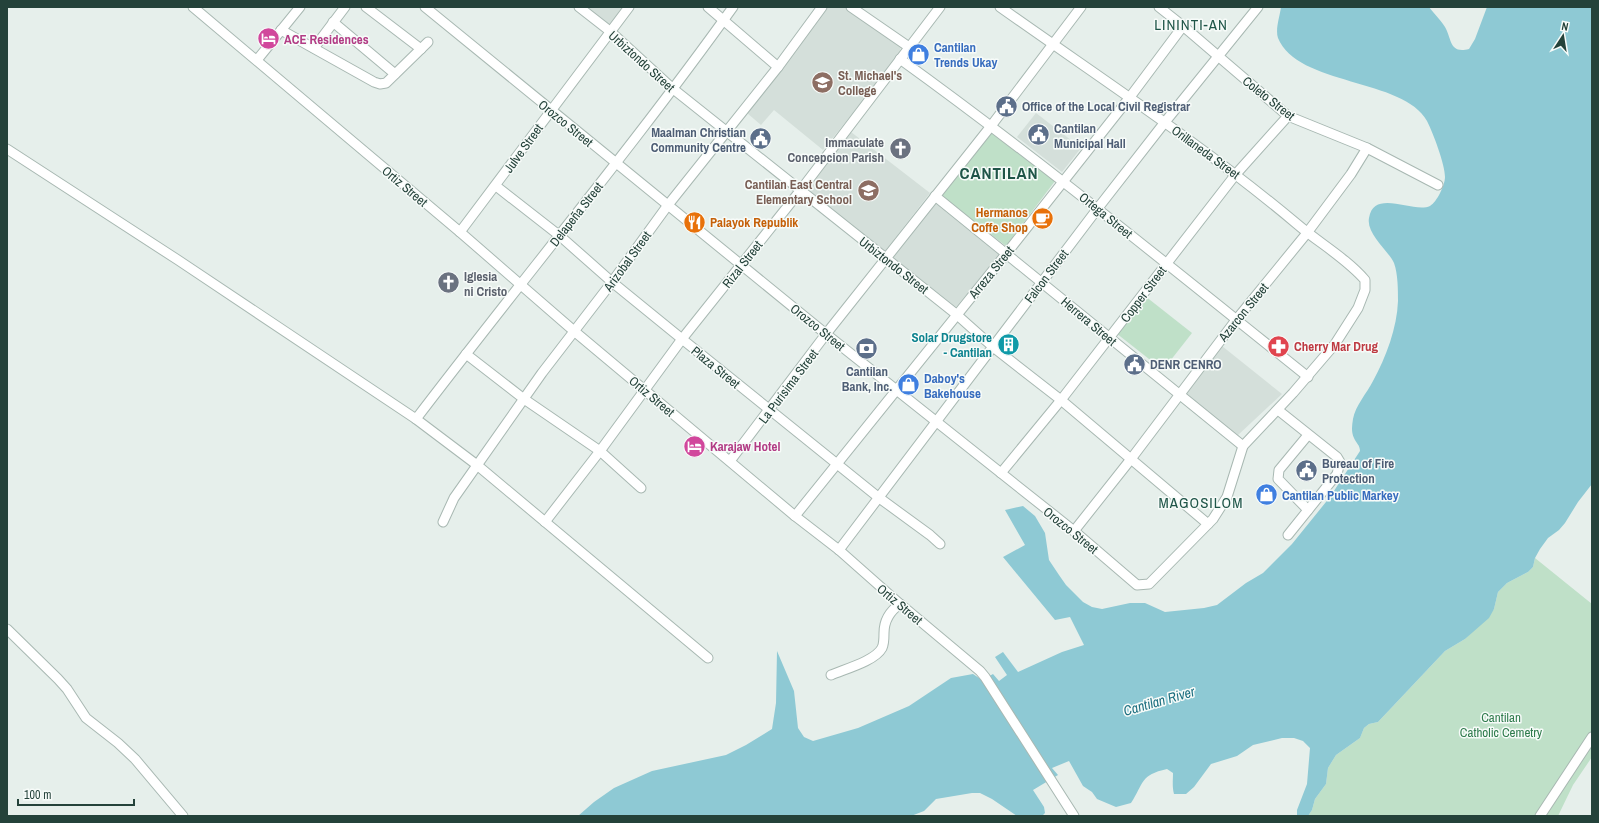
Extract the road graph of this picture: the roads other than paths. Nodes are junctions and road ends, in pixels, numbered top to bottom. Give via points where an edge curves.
1 (194, 7) edge
2 (300, 7) edge
3 (345, 7) edge
4 (366, 7) edge
5 (425, 7) edge
6 (579, 7) edge
7 (629, 7) edge
8 (708, 7) edge
9 (733, 7) edge
10 (822, 7) edge
11 (851, 7) edge
12 (940, 7) edge
13 (1000, 7) edge
14 (1081, 7) edge
15 (1159, 7) edge
16 (1258, 7) edge
17 (723, 20) junction
18 (333, 22) junction
19 (1183, 26) junction
20 (281, 30) junction
21 (611, 32) junction
22 (428, 42) dead end
23 (1052, 44) junction
24 (909, 47) junction
25 (314, 48) junction
26 (421, 49) junction
27 (1218, 57) junction
28 (900, 59) junction
29 (256, 60) junction
30 (778, 67) junction
31 (395, 74) junction
32 (672, 88) junction
33 (1130, 97) junction
34 (551, 110) junction
35 (1288, 116) junction
36 (1165, 122) junction
37 (991, 126) junction
38 (726, 131) junction
39 (1367, 148) junction
40 (7, 149) edge
41 (615, 163) junction
42 (1236, 174) junction
43 (1062, 180) junction
44 (1438, 185) dead end
45 (496, 186) junction
46 (800, 191) junction
47 (935, 196) junction
48 (668, 205) junction
49 (1098, 208) junction
50 (460, 232) junction
51 (1307, 233) junction
52 (560, 236) junction
53 (1006, 254) junction
54 (886, 258) junction
55 (741, 264) junction
56 (1166, 264) junction
57 (1041, 281) junction
58 (612, 282) junction
59 (520, 284) junction
60 (956, 314) junction
61 (1236, 320) junction
62 (574, 331) junction
63 (826, 334) junction
64 (1109, 338) junction
65 (682, 339) junction
66 (993, 347) junction
67 (466, 354) junction
68 (1308, 377) junction
69 (645, 390) junction
70 (896, 390) junction
71 (1180, 394) junction
72 (524, 398) junction
73 (1061, 400) junction
74 (770, 409) junction
75 (1278, 410) junction
76 (416, 419) junction
77 (936, 420) junction
78 (1308, 435) junction
79 (1243, 446) junction
80 (600, 451) junction
81 (1131, 459) junction
82 (730, 461) junction
83 (838, 464) junction
84 (477, 465) junction
85 (1001, 473) junction
86 (641, 488) dead end
87 (878, 497) junction
88 (1308, 510) junction
89 (795, 516) junction
90 (443, 522) dead end
91 (545, 522) junction
92 (1208, 524) junction
93 (1074, 531) junction
94 (1288, 535) dead end
95 (940, 544) dead end
96 (839, 550) junction
97 (900, 604) junction
98 (7, 629) edge
99 (708, 658) dead end
100 (831, 675) dead end
101 (1592, 737) edge
102 (184, 816) edge
103 (1074, 816) edge
104 (1540, 816) edge

1 - 29 street, Ortiz Street
2 - 20 street
3 - 18 street
4 - 26 street
5 - 34 street, Orozco Street
6 - 21 street, Urbiztondo Street
7 - 21 street, Julve Street
8 - 17 street
9 - 17 street, Delapeña Street
10 - 30 street, Arizobal Street
11 - 24 street
12 - 24 street, Rizal Street
13 - 23 street, Orillaneda Street
14 - 23 street, La Purisima Street
15 - 19 street, Coleto Street
16 - 27 street, Falcon Street
17 - 30 street
17 - 32 street, Delapeña Street
18 - 25 street
18 - 31 street
19 - 27 street, Coleto Street
19 - 33 street, Arreza Street
20 - 25 street
20 - 29 street
21 - 32 street, Urbiztondo Street
21 - 34 street, Julve Street
22 - 26 street
23 - 33 street, Orillaneda Street
23 - 37 street, La Purisima Street
24 - 28 street, Rizal Street
25 - 31 street via 380,84 386,83
26 - 31 street
27 - 35 street, Coleto Street
27 - 36 street, Falcon Street
28 - 37 street, Ortega Street
28 - 46 street, Rizal Street
29 - 50 street, Ortiz Street
30 - 38 street, Arizobal Street
32 - 38 street, Urbiztondo Street
32 - 41 street, Delapeña Street
33 - 36 street, Orillaneda Street
33 - 43 street, Arreza Street
34 - 41 street, Orozco Street
34 - 45 street, Julve Street
35 - 39 street, Coleto Street
35 - 42 street, Copper Street
36 - 42 street, Orillaneda Street
36 - 49 street, Falcon Street
37 - 43 street, Ortega Street
37 - 47 street, La Purisima Street
38 - 46 street, Urbiztondo Street
38 - 48 street, Arizobal Street
39 - 44 street, Coleto Street
39 - 51 street, Azarcon Street
40 - 76 street
41 - 48 street, Orozco Street
41 - 52 street, Delapeña Street
42 - 51 street, Orillaneda Street
42 - 56 street, Copper Street
43 - 49 street, Ortega Street
43 - 53 street, Arreza Street
45 - 50 street, Julve Street
45 - 52 street, Plaza Street
46 - 54 street, Urbiztondo Street
46 - 55 street, Rizal Street
47 - 53 street, Herrera Street
47 - 54 street, La Purisima Street
48 - 55 street, Orozco Street
48 - 58 street, Arizobal Street
49 - 56 street, Ortega Street
49 - 57 street, Falcon Street
50 - 59 street, Ortiz Street
51 - 61 street, Azarcon Street
51 - 68 street, Orillaneda Street via 1365,280 1365,290 1358,308
52 - 58 street, Plaza Street
52 - 59 street, Delapeña Street
53 - 57 street, Herrera Street
53 - 60 street, Arreza Street
54 - 60 street, Urbiztondo Street
54 - 63 street, La Purisima Street
55 - 63 street, Orozco Street
55 - 65 street, Rizal Street
56 - 61 street, Ortega Street
56 - 64 street, Copper Street
57 - 64 street, Herrera Street
57 - 66 street, Falcon Street
58 - 62 street, Arizobal Street
58 - 65 street, Plaza Street
59 - 62 street, Ortiz Street
59 - 67 street, Delapeña Street
60 - 66 street, Urbiztondo Street
60 - 70 street, Arreza Street
61 - 68 street, Ortega Street
61 - 71 street, Azarcon Street
62 - 69 street, Ortiz Street
62 - 72 street, Arizobal Street
63 - 70 street, Orozco Street
63 - 74 street, La Purisima Street
64 - 71 street, Herrera Street
64 - 73 street, Copper Street
65 - 69 street, Rizal Street
65 - 74 street, Plaza Street
66 - 73 street, Urbiztondo Street
66 - 77 street, Falcon Street
67 - 72 street
67 - 76 street, Delapeña Street
68 - 75 street
69 - 80 street, Rizal Street
69 - 82 street, Ortiz Street
70 - 77 street, Orozco Street
70 - 83 street, Arreza Street
71 - 79 street, Herrera Street
71 - 81 street, Azarcon Street
72 - 80 street
72 - 84 street, Arizobal Street
73 - 81 street, Urbiztondo Street
73 - 85 street, Copper Street
74 - 82 street, La Purisima Street
74 - 83 street, Plaza Street
75 - 78 street
75 - 79 street
76 - 84 street
77 - 85 street, Orozco Street
77 - 87 street, Falcon Street
78 - 88 street via 1279,470 1278,479
78 - 88 street via 1340,462 1337,474
79 - 92 street via 1227,497
80 - 86 street
80 - 91 street, Rizal Street
81 - 92 street, Urbiztondo Street
81 - 93 street, Azarcon Street
82 - 89 street, Ortiz Street
83 - 87 street, Plaza Street
83 - 89 street, Arreza Street
84 - 90 street, Arizobal Street via 454,498
84 - 91 street
85 - 93 street, Orozco Street
87 - 95 street, Plaza Street
87 - 96 street, Falcon Street
88 - 94 street
89 - 96 street, Ortiz Street
91 - 99 street
92 - 93 street, Orozco Street via 1155,579 1143,586 1137,585
96 - 97 street, Ortiz Street
97 - 100 street via 889,615 884,629 883,647 878,654
97 - 103 street, Ortiz Street via 986,677
98 - 102 street via 67,689 86,718 135,759
101 - 104 street

